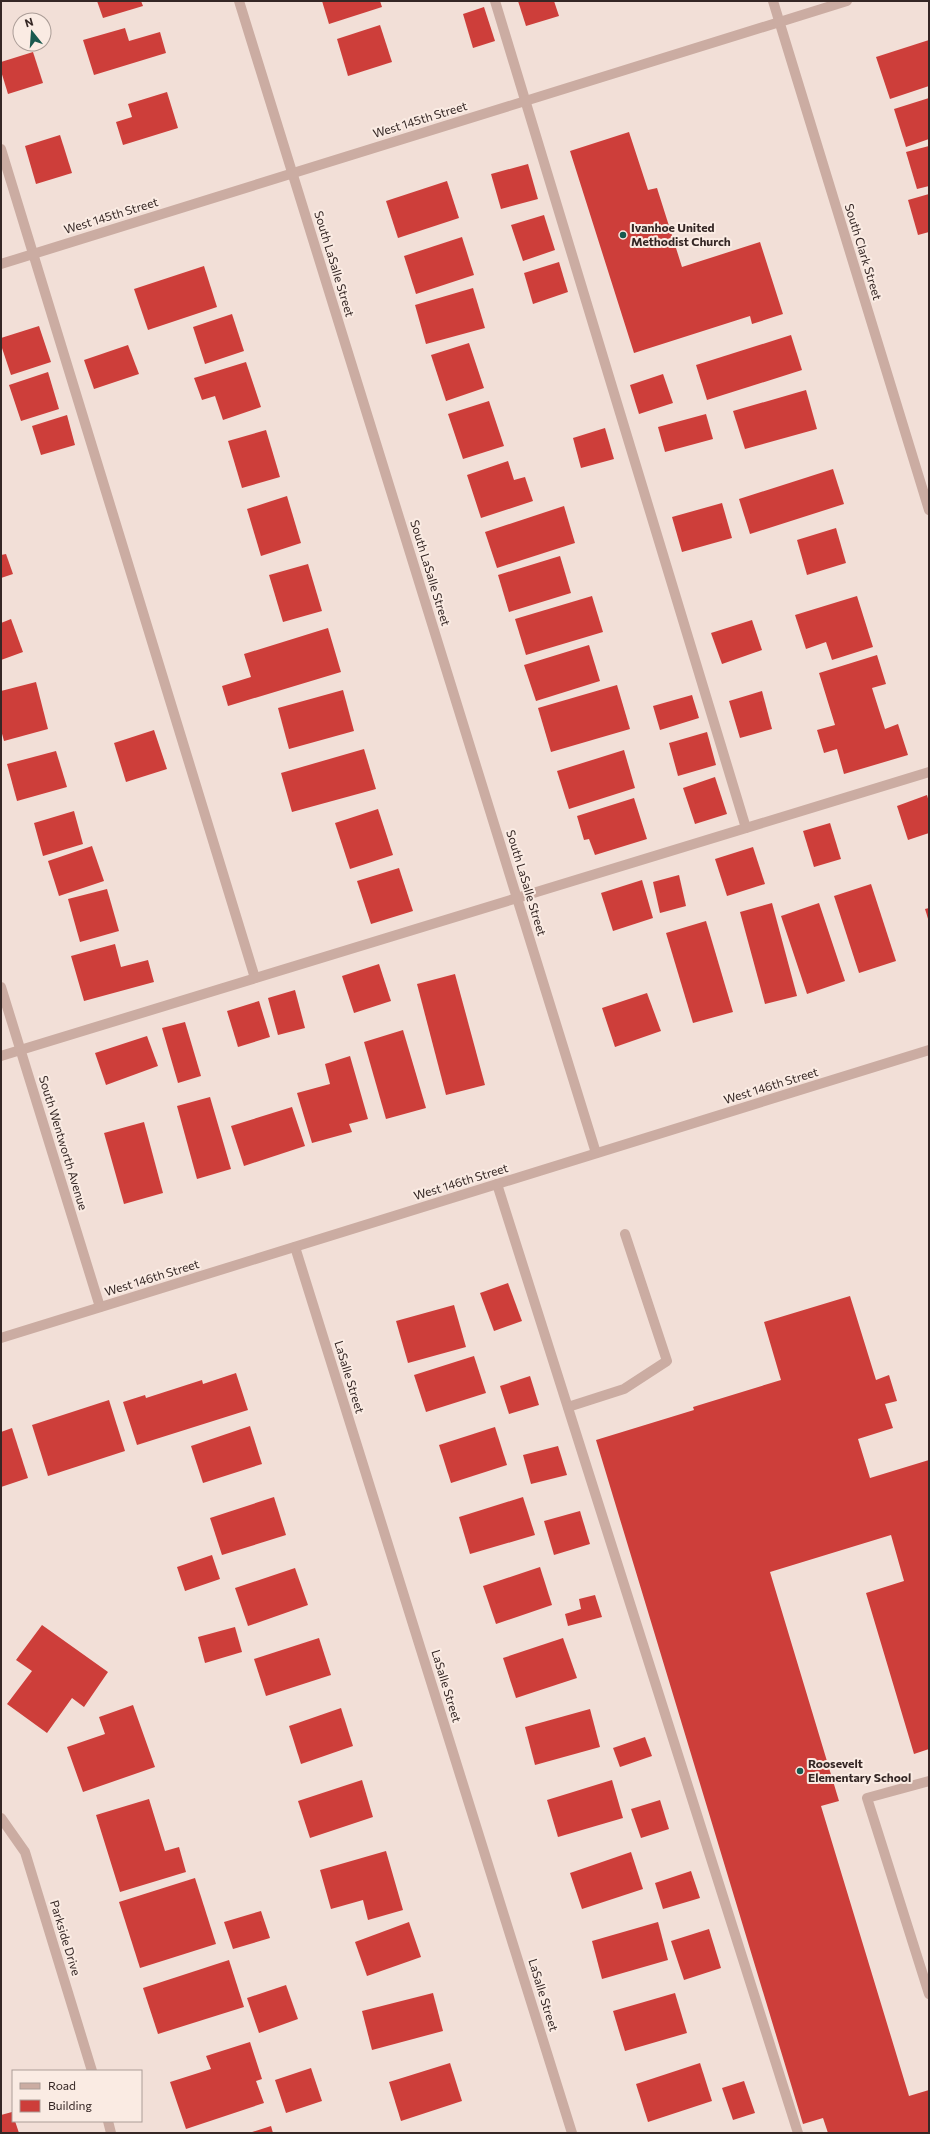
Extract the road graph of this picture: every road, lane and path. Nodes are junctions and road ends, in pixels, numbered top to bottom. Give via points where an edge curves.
1 (239, 1) edge
2 (495, 1) edge
3 (773, 1) edge
4 (847, 1) edge
5 (780, 22) junction
6 (525, 101) junction
7 (1, 149) edge
8 (293, 173) junction
9 (33, 254) junction
10 (1, 264) edge
11 (929, 510) edge
12 (929, 772) edge
13 (746, 828) junction
14 (517, 898) junction
15 (255, 978) junction
16 (1, 987) edge
17 (21, 1050) junction
18 (929, 1050) edge
19 (1, 1056) edge
20 (596, 1154) junction
21 (497, 1184) junction
22 (625, 1234) dead end
23 (295, 1247) junction
24 (100, 1307) junction
25 (1, 1338) edge
26 (568, 1407) junction
27 (929, 1781) edge
28 (1, 1818) edge
29 (929, 1994) edge
30 (92, 2070) edge
31 (108, 2122) edge
32 (111, 2133) edge
33 (572, 2133) edge
34 (798, 2133) edge

1 - 8 street, South LaSalle Street
2 - 6 street
3 - 5 street, South Clark Street
4 - 5 street, West 145th Street
5 - 6 street, West 145th Street
5 - 11 street, South Clark Street
6 - 8 street, West 145th Street
6 - 13 street
7 - 9 street
8 - 9 street, West 145th Street
8 - 14 street, South LaSalle Street
9 - 10 street, West 145th Street
9 - 15 street
12 - 13 street
13 - 14 street
14 - 15 street
14 - 20 street, South LaSalle Street
15 - 17 street
16 - 17 street, South Wentworth Avenue
17 - 19 street
17 - 24 street, South Wentworth Avenue
18 - 20 street, West 146th Street
20 - 21 street, West 146th Street
21 - 23 street, West 146th Street
21 - 26 street
22 - 26 street via 667,1361 624,1389
23 - 24 street, West 146th Street
23 - 33 street, LaSalle Street
24 - 25 street, West 146th Street
26 - 34 street
27 - 29 street via 867,1798
28 - 30 street, Parkside Drive via 25,1852
31 - 32 street

